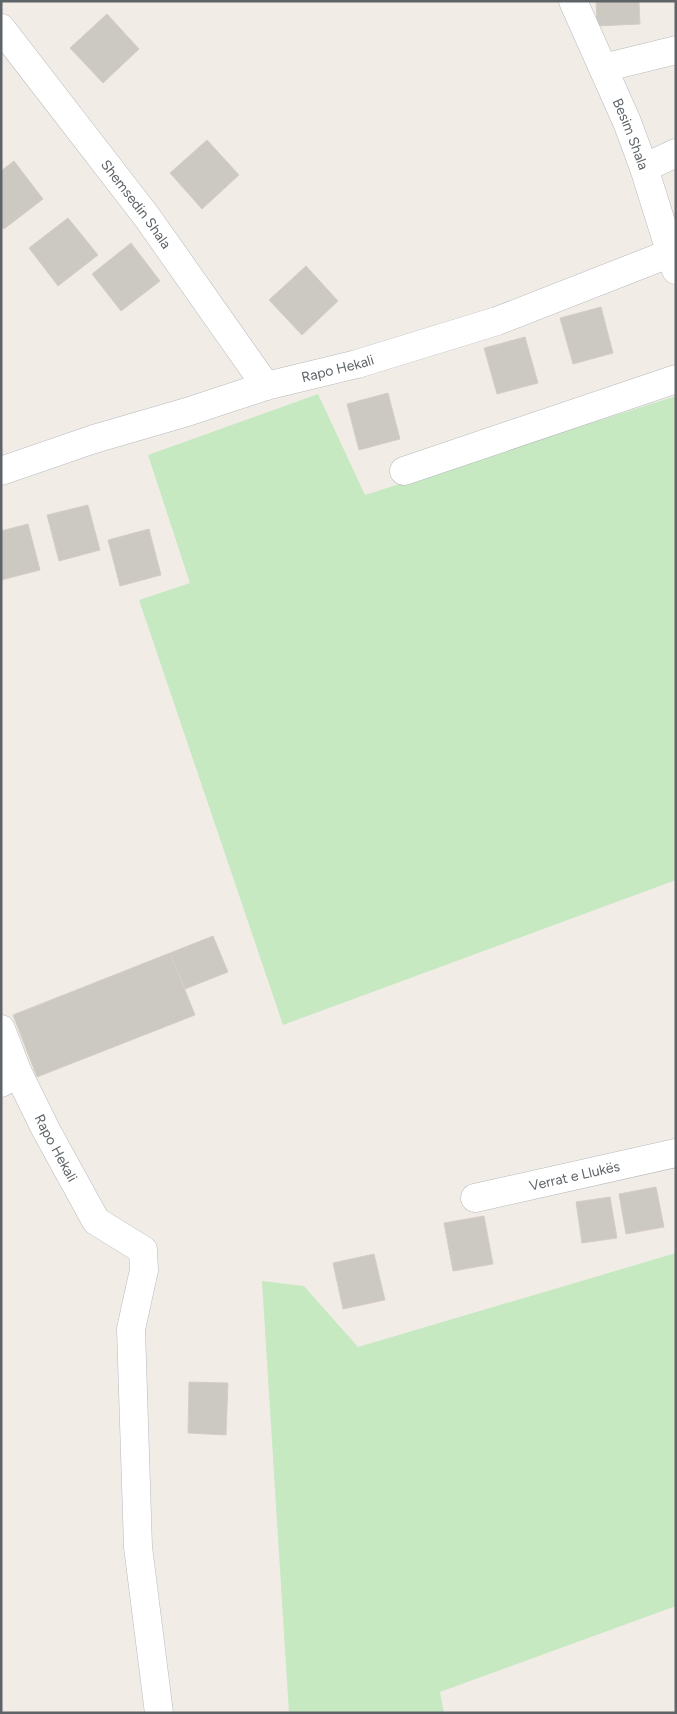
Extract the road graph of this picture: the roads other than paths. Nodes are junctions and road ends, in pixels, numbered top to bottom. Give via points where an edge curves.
1 (573, 1) edge
2 (1, 28) edge
3 (676, 50) edge
4 (603, 68) junction
5 (676, 153) edge
6 (644, 168) junction
7 (673, 262) edge
8 (676, 379) edge
9 (266, 386) junction
10 (1, 471) edge
11 (404, 471) dead end
12 (1, 1029) edge
13 (10, 1078) edge
14 (676, 1153) edge
15 (475, 1198) dead end
16 (159, 1713) edge

1 - 4 street, Besim Shala
2 - 9 street, Shemsedin Shala via 147,217
3 - 4 street
4 - 6 street, Besim Shala
5 - 6 street
6 - 7 street, Besim Shala
7 - 9 street, Rapo Hekali via 357,364
8 - 11 street
9 - 10 street, Rapo Hekali
12 - 13 street, Rapo Hekali
13 - 16 street, Rapo Hekali via 46,1130 96,1221 143,1250 144,1270 131,1329 138,1546
14 - 15 street, Verrat e Llukës

